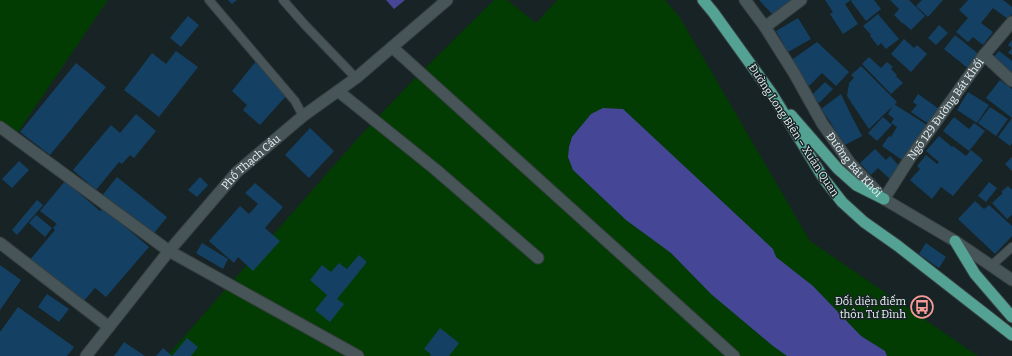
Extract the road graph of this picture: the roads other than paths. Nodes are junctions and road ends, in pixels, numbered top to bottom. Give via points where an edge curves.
1 (209, 0) edge
2 (283, 0) edge
3 (447, 0) edge
4 (703, 0) edge
5 (745, 0) edge
6 (801, 0) edge
7 (1012, 22) edge
8 (765, 27) junction
9 (392, 47) junction
10 (984, 55) junction
11 (356, 78) junction
12 (1012, 81) edge
13 (338, 91) junction
14 (772, 94) junction
15 (303, 116) junction
16 (0, 127) edge
17 (884, 199) junction
18 (955, 240) junction
19 (0, 243) edge
20 (1012, 247) edge
21 (169, 251) junction
22 (538, 258) dead end
23 (991, 266) junction
24 (1012, 280) edge
25 (1012, 317) edge
26 (109, 327) junction
27 (1012, 335) edge
28 (86, 356) edge
29 (358, 356) edge
30 (734, 356) edge

1 - 15 lane via 295,101
2 - 11 lane
3 - 9 street, Phố Thạch Cầu
4 - 14 main road, Đường Long Biên – Xuân Quan
5 - 8 street, Đường Bát Khối
6 - 8 street
7 - 10 street, Ngõ 129 Đường Bát Khối
8 - 17 street, Đường Bát Khối via 822,123 850,163
9 - 11 street, Phố Thạch Cầu
9 - 30 street
10 - 12 street
10 - 17 street, Ngõ 129 Đường Bát Khối via 910,158
11 - 13 street, Phố Thạch Cầu
13 - 15 street, Phố Thạch Cầu
13 - 22 street via 435,169
14 - 17 main road via 838,169 856,185
14 - 27 main road, Đường Long Biên – Xuân Quan via 824,180 842,202 864,222
15 - 21 street, Phố Thạch Cầu via 236,172
16 - 21 street
17 - 18 street, Đường Bát Khối
18 - 23 street, Đường Bát Khối
18 - 25 main road via 975,274
19 - 26 street
20 - 23 lane
21 - 26 street, Phố Thạch Cầu
21 - 29 street
23 - 24 street, Đường Bát Khối
26 - 28 street, Phố Thạch Cầu

